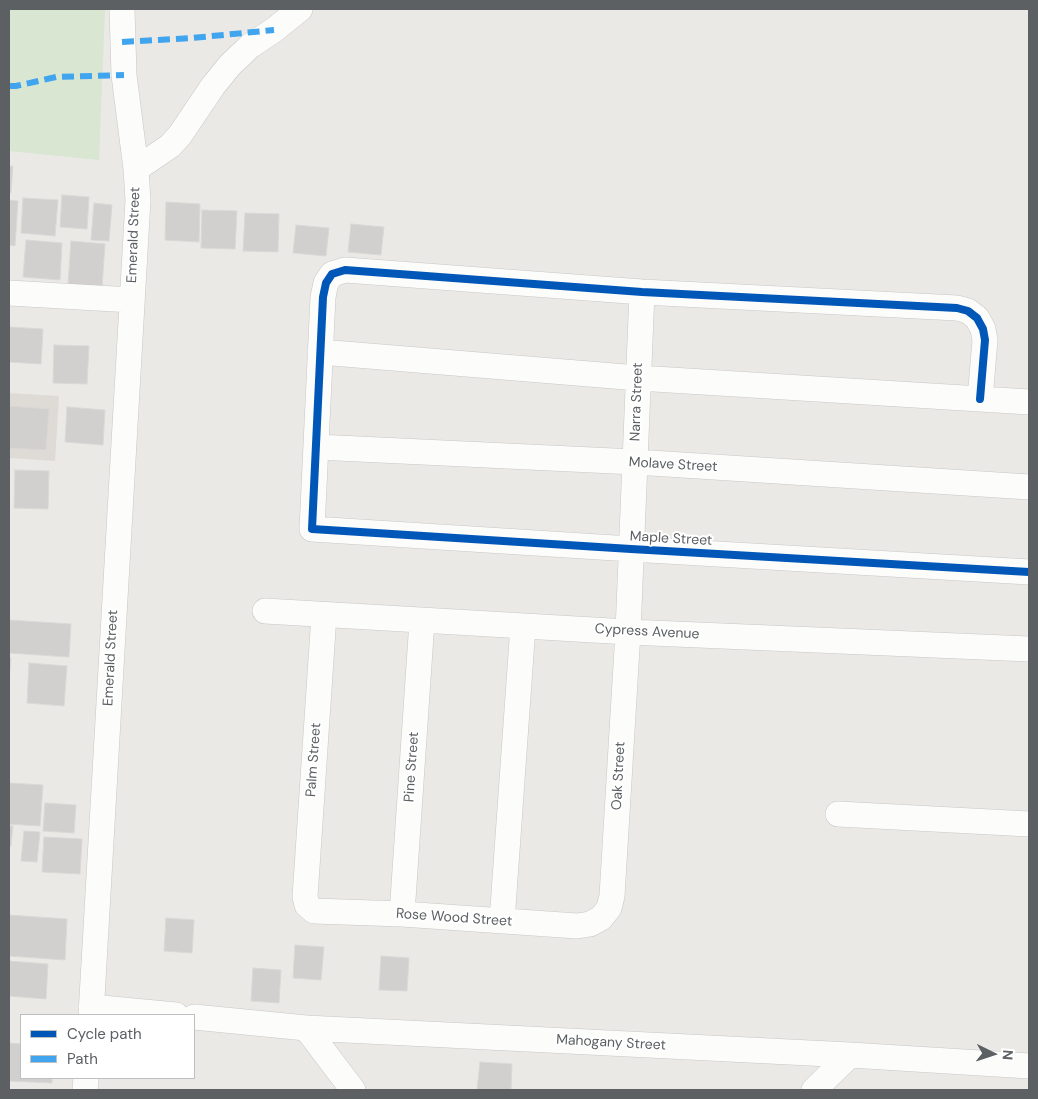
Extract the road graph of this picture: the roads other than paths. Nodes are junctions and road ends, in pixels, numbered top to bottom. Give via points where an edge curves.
1 (122, 9) edge
2 (300, 9) edge
3 (136, 169) junction
4 (642, 292) junction
5 (9, 293) edge
6 (132, 300) junction
7 (320, 352) junction
8 (638, 378) junction
9 (980, 399) junction
10 (1029, 402) edge
11 (316, 447) junction
12 (635, 462) junction
13 (1029, 486) edge
14 (631, 549) junction
15 (1029, 572) edge
16 (265, 611) dead end
17 (324, 615) junction
18 (422, 621) junction
19 (523, 626) junction
20 (628, 632) junction
21 (1029, 649) edge
22 (838, 814) dead end
23 (1029, 824) edge
24 (307, 905) joint
25 (402, 914) junction
26 (601, 918) joint
27 (502, 921) junction
28 (91, 1011) edge
29 (155, 1014) edge
30 (195, 1017) edge
31 (306, 1028) junction
32 (850, 1055) junction
33 (1029, 1066) edge
34 (353, 1090) edge
35 (814, 1090) edge

1 - 3 street, Emerald Street via 124,75
2 - 3 street via 230,65 180,135 170,146
3 - 6 street, Emerald Street via 138,200
4 - 7 street via 344,270 332,274 326,283
4 - 8 street, Narra Street
4 - 9 street via 968,311 978,318 985,340
5 - 6 street, Emerald Street
6 - 28 street, Emerald Street
7 - 8 street
7 - 11 street
8 - 9 street
8 - 12 street, Narra Street
9 - 10 street
11 - 12 street, Molave Street
11 - 14 street, Maple Street via 312,529
12 - 13 street, Molave Street
12 - 14 street, Narra Street
14 - 15 street, Maple Street
14 - 20 street, Narra Street
16 - 17 street, Cypress Avenue
17 - 18 street, Cypress Avenue
17 - 24 street, Palm Street
18 - 19 street, Cypress Avenue
18 - 25 street, Pine Street
19 - 20 street, Cypress Avenue
19 - 27 street
20 - 21 street, Cypress Avenue
20 - 26 street, Oak Street via 612,896
22 - 23 street
24 - 25 street, Rose Wood Street via 314,911
25 - 27 street, Rose Wood Street
26 - 27 street, Rose Wood Street via 577,926
28 - 29 street
30 - 31 street, Mahogany Street
31 - 32 street, Mahogany Street
31 - 34 street
32 - 33 street, Mahogany Street
32 - 35 street

